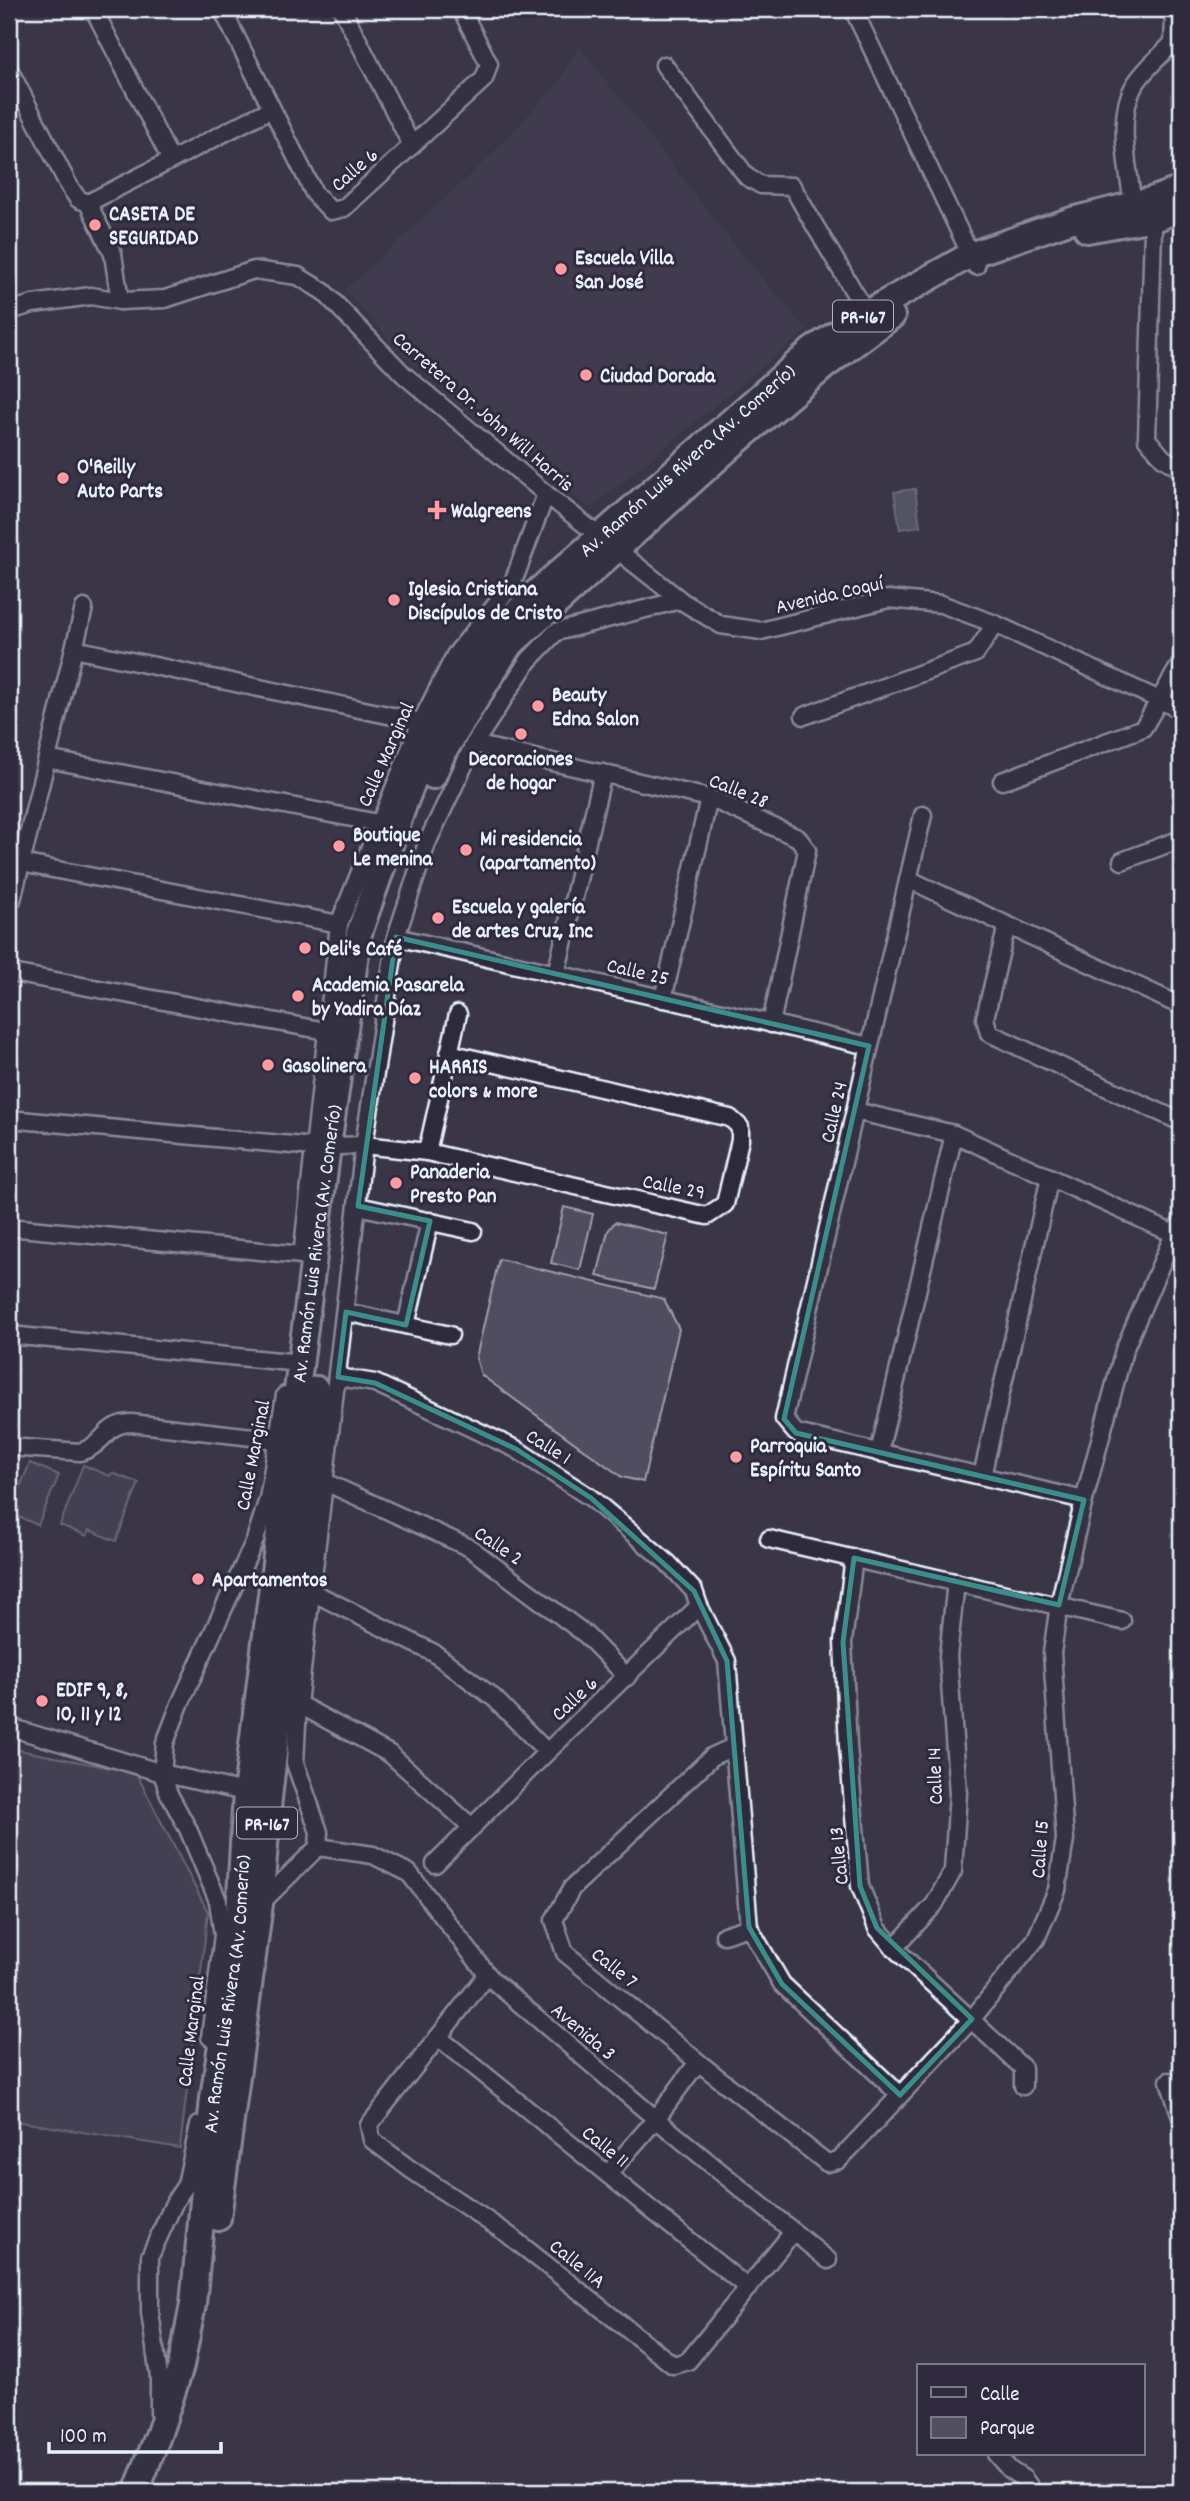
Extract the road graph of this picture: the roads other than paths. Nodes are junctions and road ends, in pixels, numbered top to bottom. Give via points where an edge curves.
1 (222, 9) edge
2 (342, 9) edge
3 (461, 9) edge
4 (853, 9) edge
5 (1171, 9) edge
6 (116, 15) dead end
7 (98, 16) edge
8 (664, 65) dead end
9 (9, 69) edge
10 (271, 109) junction
11 (411, 146) junction
12 (171, 160) junction
13 (1181, 189) edge
14 (88, 204) junction
15 (1181, 208) edge
16 (1143, 211) junction
17 (973, 260) junction
18 (120, 301) junction
19 (9, 311) edge
20 (871, 320) junction
21 (1181, 469) edge
22 (546, 494) junction
23 (607, 542) junction
24 (680, 600) junction
25 (85, 608) dead end
26 (995, 624) junction
27 (74, 649) junction
28 (1181, 663) edge
29 (1160, 700) junction
30 (1181, 710) edge
31 (804, 716) dead end
32 (421, 722) junction
33 (474, 744) junction
34 (47, 759) junction
35 (603, 774) junction
36 (1002, 780) dead end
37 (709, 798) junction
38 (923, 815) dead end
39 (378, 823) junction
40 (1181, 839) edge
41 (1122, 861) dead end
42 (21, 863) junction
43 (908, 879) junction
44 (12, 900) dead end
45 (338, 924) junction
46 (1007, 925) junction
47 (396, 937) junction
48 (12, 973) dead end
49 (556, 974) junction
50 (663, 999) junction
51 (1181, 1006) edge
52 (458, 1014) dead end
53 (771, 1024) junction
54 (326, 1031) junction
55 (870, 1046) junction
56 (449, 1053) junction
57 (855, 1111) junction
58 (9, 1119) edge
59 (1181, 1122) edge
60 (954, 1134) junction
61 (337, 1146) junction
62 (427, 1152) junction
63 (1050, 1177) junction
64 (358, 1206) junction
65 (430, 1221) junction
66 (9, 1227) edge
67 (1178, 1228) edge
68 (473, 1231) dead end
69 (303, 1255) junction
70 (345, 1312) junction
71 (406, 1325) junction
72 (9, 1335) edge
73 (450, 1335) dead end
74 (290, 1362) junction
75 (338, 1377) junction
76 (278, 1440) junction
77 (9, 1447) edge
78 (879, 1453) junction
79 (982, 1476) junction
80 (325, 1482) junction
81 (1084, 1500) junction
82 (769, 1539) dead end
83 (854, 1558) junction
84 (956, 1582) junction
85 (312, 1592) junction
86 (1059, 1605) junction
87 (699, 1606) junction
88 (1122, 1621) dead end
89 (627, 1677) junction
90 (298, 1704) junction
91 (9, 1729) edge
92 (733, 1747) junction
93 (547, 1752) junction
94 (162, 1773) junction
95 (257, 1795) junction
96 (473, 1828) junction
97 (318, 1847) junction
98 (435, 1864) dead end
99 (260, 1904) junction
100 (748, 1927) junction
101 (724, 1935) dead end
102 (894, 1948) junction
103 (487, 1975) junction
104 (972, 2019) junction
105 (438, 2037) junction
106 (698, 2062) junction
107 (1169, 2081) dead end
108 (1023, 2085) dead end
109 (900, 2095) junction
110 (1181, 2116) edge
111 (656, 2119) junction
112 (862, 2135) joint
113 (608, 2174) junction
114 (793, 2232) junction
115 (828, 2260) dead end
116 (748, 2288) junction
117 (159, 2433) junction
118 (998, 2456) edge
119 (136, 2492) edge
120 (148, 2492) edge
121 (1028, 2492) edge

1 - 10 street, Calle 6
2 - 11 street
3 - 11 street, Calle 6 via 489,64 484,79
4 - 17 street
5 - 16 street via 1173,43 1136,82 1126,103 1126,146
6 - 7 street
7 - 12 street
8 - 20 street via 747,177 761,185 792,186 797,192
9 - 14 street via 68,186
10 - 11 street, Calle 6 via 314,193 331,211 344,208
10 - 12 street
12 - 14 street
13 - 16 highway, Av. Ramón Luis Rivera (Av. Comerío) / PR-167
14 - 18 street via 113,254
15 - 16 highway, Av. Ramón Luis Rivera (Av. Comerío) / PR-167
16 - 17 highway, Av. Ramón Luis Rivera (Av. Comerío) / PR-167 via 1072,220
16 - 21 street via 1147,439 1163,458
17 - 20 highway, Av. Ramón Luis Rivera (Av. Comerío) / PR-167
18 - 19 street, Carretera Dr. John Will Harris via 91,296
18 - 22 street, Carretera Dr. John Will Harris via 165,299 254,270 298,276 324,292 404,375
20 - 23 highway, Av. Ramón Luis Rivera (Av. Comerío) / PR-167 via 812,350
22 - 23 street, Carretera Dr. John Will Harris
22 - 32 street, Calle Marginal via 512,585 455,655
23 - 24 street, Avenida Coquí
23 - 61 highway, Av. Ramón Luis Rivera (Av. Comerío) / PR-167 via 531,597 478,655 426,748 359,933
24 - 26 street, Avenida Coquí via 721,625 761,631 888,599 941,604
24 - 33 street, Calle Marginal via 556,632 528,661
25 - 27 street
26 - 29 street, Avenida Coquí
26 - 31 street via 976,653
27 - 32 street
27 - 34 street
28 - 29 street
29 - 30 street, Avenida Coquí
29 - 36 street via 1143,729
32 - 39 street, Calle Marginal
33 - 35 street, Calle 28
33 - 47 street, Calle Marginal via 427,843
34 - 39 street
34 - 42 street
35 - 37 street, Calle 28
35 - 49 street
37 - 50 street
37 - 53 street, Calle 28 via 798,838 807,849
38 - 43 street, Calle 24
39 - 45 street, Calle Marginal
40 - 41 street
42 - 44 street
42 - 45 street
43 - 46 street
43 - 55 street, Calle 24
45 - 54 street, Calle Marginal
46 - 51 street
46 - 59 street via 985,1018 989,1032
47 - 49 street, Calle 25
47 - 61 street, Calle Marginal
48 - 54 street
49 - 50 street, Calle 25
50 - 53 street, Calle 25
52 - 56 street
53 - 55 street, Calle 25
54 - 61 street, Calle Marginal
55 - 57 street, Calle 24
56 - 62 street
56 - 62 street, Calle 29 via 730,1118 740,1127 740,1140 725,1204 707,1216
57 - 60 street
57 - 78 street, Calle 24 via 784,1419 796,1433
58 - 61 street
60 - 63 street
60 - 78 street
61 - 62 street, Calle 29
61 - 64 street, Calle Marginal
61 - 69 street, Calle Marginal
61 - 95 highway, Av. Ramón Luis Rivera (Av. Comerío) / PR-167
63 - 67 street
63 - 79 street
64 - 65 street
64 - 70 street, Calle Marginal
65 - 68 street
65 - 71 street
66 - 69 street
67 - 81 street, Calle 15 via 1124,1350
69 - 74 street, Calle Marginal
70 - 71 street
70 - 75 street, Calle Marginal
71 - 73 street
72 - 74 street
74 - 76 street, Calle Marginal
75 - 80 street, Calle Marginal
75 - 87 street, Calle 1 via 375,1383 516,1449 591,1498 668,1563 694,1591
76 - 77 street via 131,1423 113,1426 92,1449 80,1452
76 - 94 street, Calle Marginal via 255,1540 180,1704 165,1743
78 - 79 street
79 - 81 street
80 - 85 street, Calle Marginal
80 - 89 street, Calle 2 via 470,1548 585,1634
81 - 86 street, Calle 15
82 - 83 street
83 - 84 street
83 - 102 street, Calle 13 via 843,1642 860,1886 877,1928
84 - 86 street
84 - 102 street, Calle 14 via 948,1656 958,1793 953,1871 934,1905
85 - 90 street, Calle Marginal
85 - 93 street via 434,1653 494,1698
86 - 88 street
86 - 104 street, Calle 15 via 1052,1653 1065,1839 1057,1890 1036,1939
87 - 89 street, Calle 6
87 - 92 street via 727,1661
89 - 93 street, Calle 6
90 - 96 street via 390,1754
90 - 97 street, Calle Marginal via 295,1763 319,1832
91 - 94 street
92 - 100 street
92 - 106 street, Calle 7 via 713,1756 572,1888 554,1920 565,1953
93 - 96 street, Calle 6
94 - 95 street
94 - 117 street, Calle Marginal via 218,1901 223,1935 198,2139 186,2185 150,2256
95 - 99 highway, Av. Ramón Luis Rivera (Av. Comerío) / PR-167
95 - 117 highway, Av. Ramón Luis Rivera (Av. Comerío) / PR-167 via 213,2098 193,2304 181,2366
96 - 98 street, Calle 6
97 - 99 street
97 - 103 street, Avenida 3 via 373,1855 409,1873
99 - 120 highway, Av. Ramón Luis Rivera (Av. Comerío) / PR-167 via 200,2350
100 - 101 street
100 - 109 street via 782,1984
102 - 104 street, Calle 13
103 - 105 street
103 - 111 street, Avenida 3
104 - 108 street, Calle 13 via 1023,2068
104 - 109 street, Calle 15
105 - 113 street, Calle 11
105 - 116 street, Calle 11A via 369,2125 372,2140 506,2233 673,2365 688,2361
106 - 111 street
106 - 112 street, Calle 7 via 827,2163 839,2160
107 - 110 street
109 - 112 street, Calle 15
111 - 113 street
111 - 114 street, Avenida 3
113 - 116 street, Calle 11
114 - 115 street, Avenida 3
114 - 116 street
117 - 119 highway, Av. Ramón Luis Rivera (Av. Comerío) / PR-167
118 - 121 street via 1024,2479

